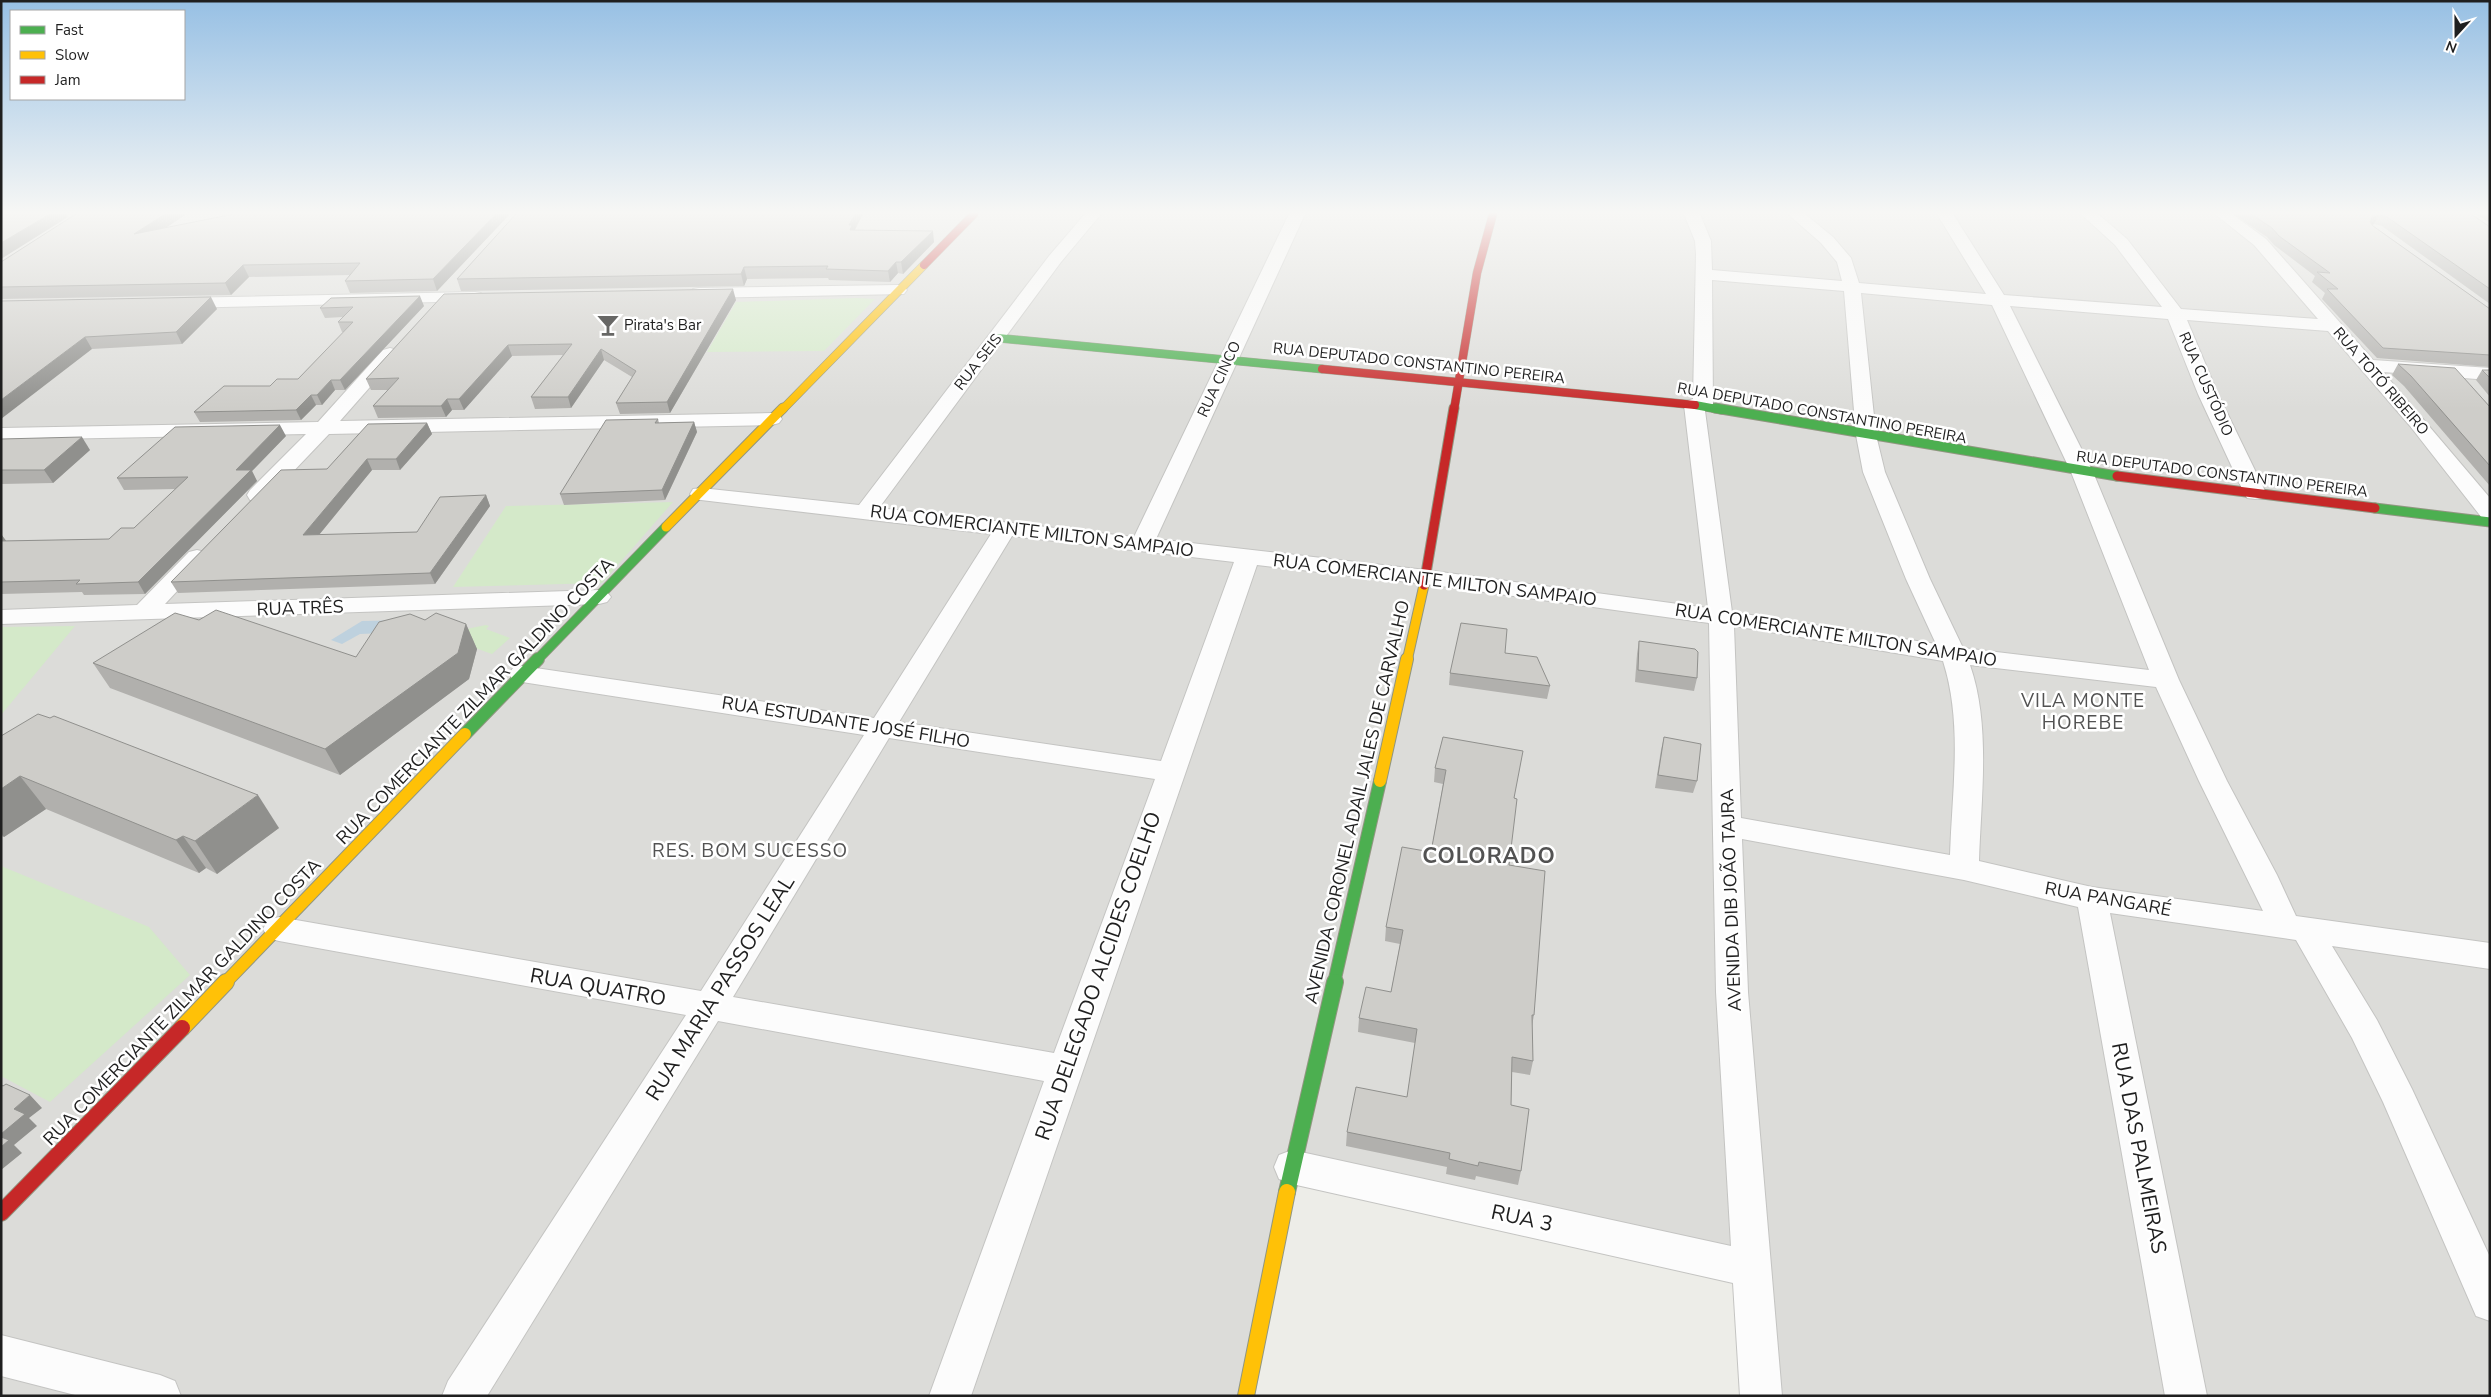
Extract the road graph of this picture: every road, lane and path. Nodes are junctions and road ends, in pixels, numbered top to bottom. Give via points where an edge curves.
1 (458, 279) edge
2 (909, 279) edge
3 (1040, 279) edge
4 (1266, 279) edge
5 (1476, 279) edge
6 (1704, 279) edge
7 (1759, 279) edge
8 (1849, 279) edge
9 (1985, 279) edge
10 (2149, 279) edge
11 (2292, 279) edge
12 (1852, 288) junction
13 (898, 290) junction
14 (679, 294) edge
15 (490, 297) edge
16 (441, 298) junction
17 (1998, 300) junction
18 (161, 303) edge
19 (2175, 313) junction
20 (421, 319) edge
21 (2333, 326) junction
22 (998, 338) junction
23 (402, 341) edge
24 (1228, 360) junction
25 (2367, 365) junction
26 (2454, 371) junction
27 (2490, 374) edge
28 (1459, 383) junction
29 (2472, 391) edge
30 (1698, 405) junction
31 (772, 419) junction
32 (324, 427) junction
33 (1, 434) edge
34 (1866, 435) junction
35 (2082, 472) junction
36 (2255, 493) junction
37 (701, 494) junction
38 (243, 510) edge
39 (865, 512) junction
40 (2490, 514) edge
41 (2490, 522) edge
42 (1006, 528) junction
43 (209, 544) edge
44 (1142, 544) junction
45 (1248, 556) junction
46 (1426, 577) junction
47 (599, 597) junction
48 (142, 614) junction
49 (1, 617) edge
50 (1721, 617) junction
51 (1954, 655) junction
52 (522, 674) junction
53 (2166, 680) junction
54 (882, 727) junction
55 (1170, 772) junction
56 (1729, 826) junction
57 (1964, 869) junction
58 (2092, 899) junction
59 (2295, 927) junction
60 (279, 929) junction
61 (2490, 956) edge
62 (709, 1007) junction
63 (1065, 1070) junction
64 (1292, 1167) junction
65 (1, 1213) edge
66 (1752, 1269) junction
67 (2490, 1302) edge
68 (1, 1354) edge
69 (160, 1396) edge
70 (463, 1396) edge
71 (950, 1396) edge
72 (1246, 1396) edge
73 (1761, 1396) edge
74 (2186, 1396) edge

1 - 16 street
2 - 13 street, RUA COMERCIANTE ZILMAR GALDINO COSTA
3 - 22 street, RUA SEIS
4 - 24 street, RUA CINCO
5 - 28 street, AVENIDA CORONEL ADAIL JALES DE CARVALHO
6 - 30 street, AVENIDA DIB JOÃO TAJRA
7 - 12 street
8 - 12 street
9 - 17 street
10 - 19 street, RUA CUSTÓDIO
11 - 21 street, RUA TOTÓ RIBEIRO
12 - 17 street
12 - 34 street
13 - 14 street
13 - 31 street, RUA COMERCIANTE ZILMAR GALDINO COSTA
15 - 16 street
16 - 18 street
16 - 20 street
17 - 19 street
17 - 35 street
19 - 21 street
19 - 36 street, RUA CUSTÓDIO via 2208,394
21 - 25 street, RUA TOTÓ RIBEIRO
22 - 24 street, RUA DEPUTADO CONSTANTINO PEREIRA
22 - 39 street, RUA SEIS
23 - 32 street
24 - 28 street, RUA DEPUTADO CONSTANTINO PEREIRA
24 - 44 street, RUA CINCO
25 - 26 street
25 - 40 street, RUA TOTÓ RIBEIRO
26 - 27 street
26 - 29 street
28 - 30 street, RUA DEPUTADO CONSTANTINO PEREIRA
28 - 46 street, AVENIDA CORONEL ADAIL JALES DE CARVALHO
30 - 34 street, RUA DEPUTADO CONSTANTINO PEREIRA
30 - 50 street, AVENIDA DIB JOÃO TAJRA
31 - 32 street
31 - 37 street, RUA COMERCIANTE ZILMAR GALDINO COSTA
32 - 33 street
32 - 38 street
34 - 35 street, RUA DEPUTADO CONSTANTINO PEREIRA
34 - 51 street via 1874,472 1918,579
35 - 36 street, RUA DEPUTADO CONSTANTINO PEREIRA
35 - 53 street
36 - 41 street, RUA DEPUTADO CONSTANTINO PEREIRA
37 - 39 street, RUA COMERCIANTE MILTON SAMPAIO
37 - 47 street, RUA COMERCIANTE ZILMAR GALDINO COSTA
39 - 42 street, RUA COMERCIANTE MILTON SAMPAIO
42 - 44 street, RUA COMERCIANTE MILTON SAMPAIO
42 - 54 street, RUA MARIA PASSOS LEAL
43 - 48 street
44 - 45 street, RUA COMERCIANTE MILTON SAMPAIO
45 - 46 street, RUA COMERCIANTE MILTON SAMPAIO
45 - 55 street, RUA DELEGADO ALCIDES COELHO
46 - 50 street, RUA COMERCIANTE MILTON SAMPAIO
46 - 64 street, AVENIDA CORONEL ADAIL JALES DE CARVALHO
47 - 48 street, RUA TRÊS
47 - 52 street, RUA COMERCIANTE ZILMAR GALDINO COSTA
48 - 49 street, RUA TRÊS
50 - 51 street, RUA COMERCIANTE MILTON SAMPAIO
50 - 56 street, AVENIDA DIB JOÃO TAJRA
51 - 53 street, RUA COMERCIANTE MILTON SAMPAIO
51 - 57 street via 1965,688 1969,716
52 - 54 street, RUA ESTUDANTE JOSÉ FILHO
52 - 60 street, RUA COMERCIANTE ZILMAR GALDINO COSTA
53 - 59 street via 2262,875
54 - 55 street, RUA ESTUDANTE JOSÉ FILHO
54 - 62 street, RUA MARIA PASSOS LEAL
55 - 63 street, RUA DELEGADO ALCIDES COELHO
56 - 57 street, RUA PANGARÉ
56 - 66 street, AVENIDA DIB JOÃO TAJRA via 1732,992
57 - 58 street, RUA PANGARÉ
58 - 59 street, RUA PANGARÉ
58 - 74 street, RUA DAS PALMEIRAS
59 - 61 street, RUA PANGARÉ
59 - 67 street via 2365,1030 2400,1100
60 - 62 street, RUA QUATRO
60 - 65 street, RUA COMERCIANTE ZILMAR GALDINO COSTA
62 - 63 street, RUA QUATRO
62 - 70 street, RUA MARIA PASSOS LEAL
63 - 71 street, RUA DELEGADO ALCIDES COELHO
64 - 66 street, RUA 3
64 - 72 street, AVENIDA CORONEL ADAIL JALES DE CARVALHO
66 - 73 street, AVENIDA DIB JOÃO TAJRA
68 - 69 street

